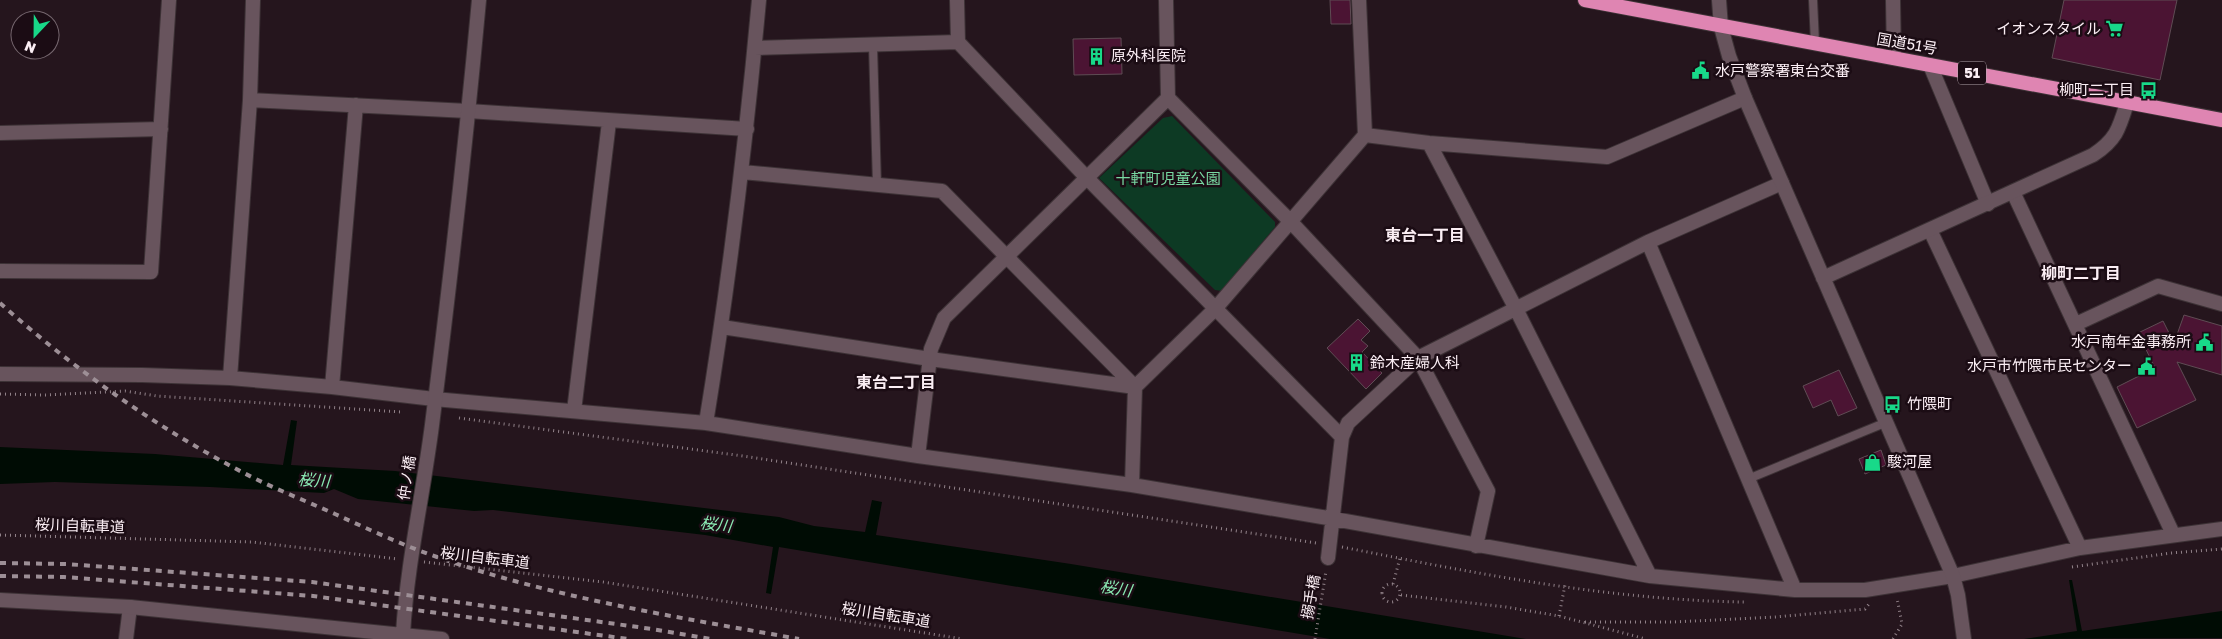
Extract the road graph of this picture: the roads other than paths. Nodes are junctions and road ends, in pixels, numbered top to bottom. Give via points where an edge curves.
1 (169, 0) edge
2 (253, 0) edge
3 (479, 0) edge
4 (760, 0) edge
5 (957, 0) edge
6 (1166, 0) edge
7 (1359, 0) edge
8 (1585, 0) edge
9 (1719, 0) edge
10 (1812, 0) edge
11 (1893, 0) edge
12 (1721, 27) junction
13 (958, 42) junction
14 (1815, 43) junction
15 (873, 46) junction
16 (755, 48) junction
17 (1894, 58) junction
18 (1930, 64) junction
19 (1168, 98) junction
20 (1746, 98) junction
21 (250, 100) junction
22 (2127, 103) junction
23 (356, 105) junction
24 (468, 111) junction
25 (2221, 117) edge
26 (609, 122) junction
27 (161, 129) junction
28 (747, 130) junction
29 (0, 134) edge
30 (1365, 135) junction
31 (1429, 143) junction
32 (742, 172) junction
33 (1087, 178) junction
34 (1782, 183) junction
35 (877, 185) junction
36 (2013, 192) junction
37 (1988, 204) junction
38 (1291, 222) junction
39 (1930, 230) junction
40 (1648, 242) junction
41 (1005, 256) junction
42 (0, 272) edge
43 (1823, 278) junction
44 (2222, 304) edge
45 (1516, 307) junction
46 (1215, 309) junction
47 (2076, 324) junction
48 (722, 327) junction
49 (1418, 358) junction
50 (930, 359) junction
51 (0, 374) edge
52 (230, 378) junction
53 (332, 387) junction
54 (1135, 387) junction
55 (434, 399) junction
56 (574, 411) junction
57 (1887, 422) junction
58 (706, 423) junction
59 (1342, 437) junction
60 (918, 456) junction
61 (1748, 479) junction
62 (1132, 485) junction
63 (1334, 519) junction
64 (2222, 530) edge
65 (2173, 534) junction
66 (1476, 546) junction
67 (2080, 548) junction
68 (1329, 552) road end
69 (1650, 576) junction
70 (1953, 576) junction
71 (1795, 590) junction
72 (0, 600) edge
73 (130, 607) junction
74 (402, 637) edge
75 (126, 639) edge
76 (442, 639) edge
77 (1964, 639) edge

1 - 27 street
2 - 21 street
3 - 24 street, 仲ノ橋
4 - 16 street
5 - 13 street
6 - 19 street
7 - 30 street
8 - 12 highway, 国道51号 / 51
9 - 12 street
10 - 14 lane
11 - 17 street
12 - 14 highway, 国道51号 / 51
12 - 20 street
13 - 15 street
13 - 33 street
14 - 17 highway, 国道51号 / 51
15 - 16 street
15 - 35 lane
16 - 28 street
17 - 18 highway, 国道51号 / 51
18 - 22 highway, 国道51号 / 51
18 - 37 street
19 - 33 street
19 - 38 street
20 - 31 street via 1607,157
20 - 34 street
21 - 23 street
21 - 52 street
22 - 25 highway, 国道51号 / 51
22 - 36 street via 2115,136 2108,145
23 - 24 street
23 - 53 street
24 - 26 street
24 - 55 street, 仲ノ橋
26 - 28 street
26 - 56 street
27 - 29 street
27 - 42 street via 151,272
28 - 32 street
30 - 31 street
30 - 38 street
31 - 45 street
32 - 35 street
32 - 48 street
33 - 41 street
33 - 46 street
34 - 40 street
34 - 43 street
35 - 41 street via 942,191
36 - 37 street
36 - 47 street
37 - 39 street
38 - 46 street
38 - 49 street
39 - 43 street
39 - 67 street
40 - 45 street
40 - 61 street
41 - 50 street via 944,318 930,349
41 - 54 street
43 - 57 street
44 - 47 street via 2158,286
45 - 49 street
45 - 69 street
46 - 54 street
46 - 59 street
47 - 65 street
48 - 50 street
48 - 58 street
49 - 59 street via 1348,423
49 - 66 street via 1488,491
50 - 54 street
50 - 60 street
51 - 52 street
52 - 53 street
53 - 55 street
54 - 62 street
55 - 56 street
55 - 74 street, 仲ノ橋
56 - 58 street
57 - 61 lane
57 - 70 street
58 - 60 street
59 - 63 street
60 - 62 street
61 - 71 street
62 - 63 street
63 - 66 street
63 - 68 street
64 - 65 street
65 - 67 street
66 - 69 street
67 - 70 street
69 - 71 street
70 - 71 street via 1865,590
70 - 77 street
72 - 73 street
73 - 74 street
73 - 75 street
74 - 76 street

